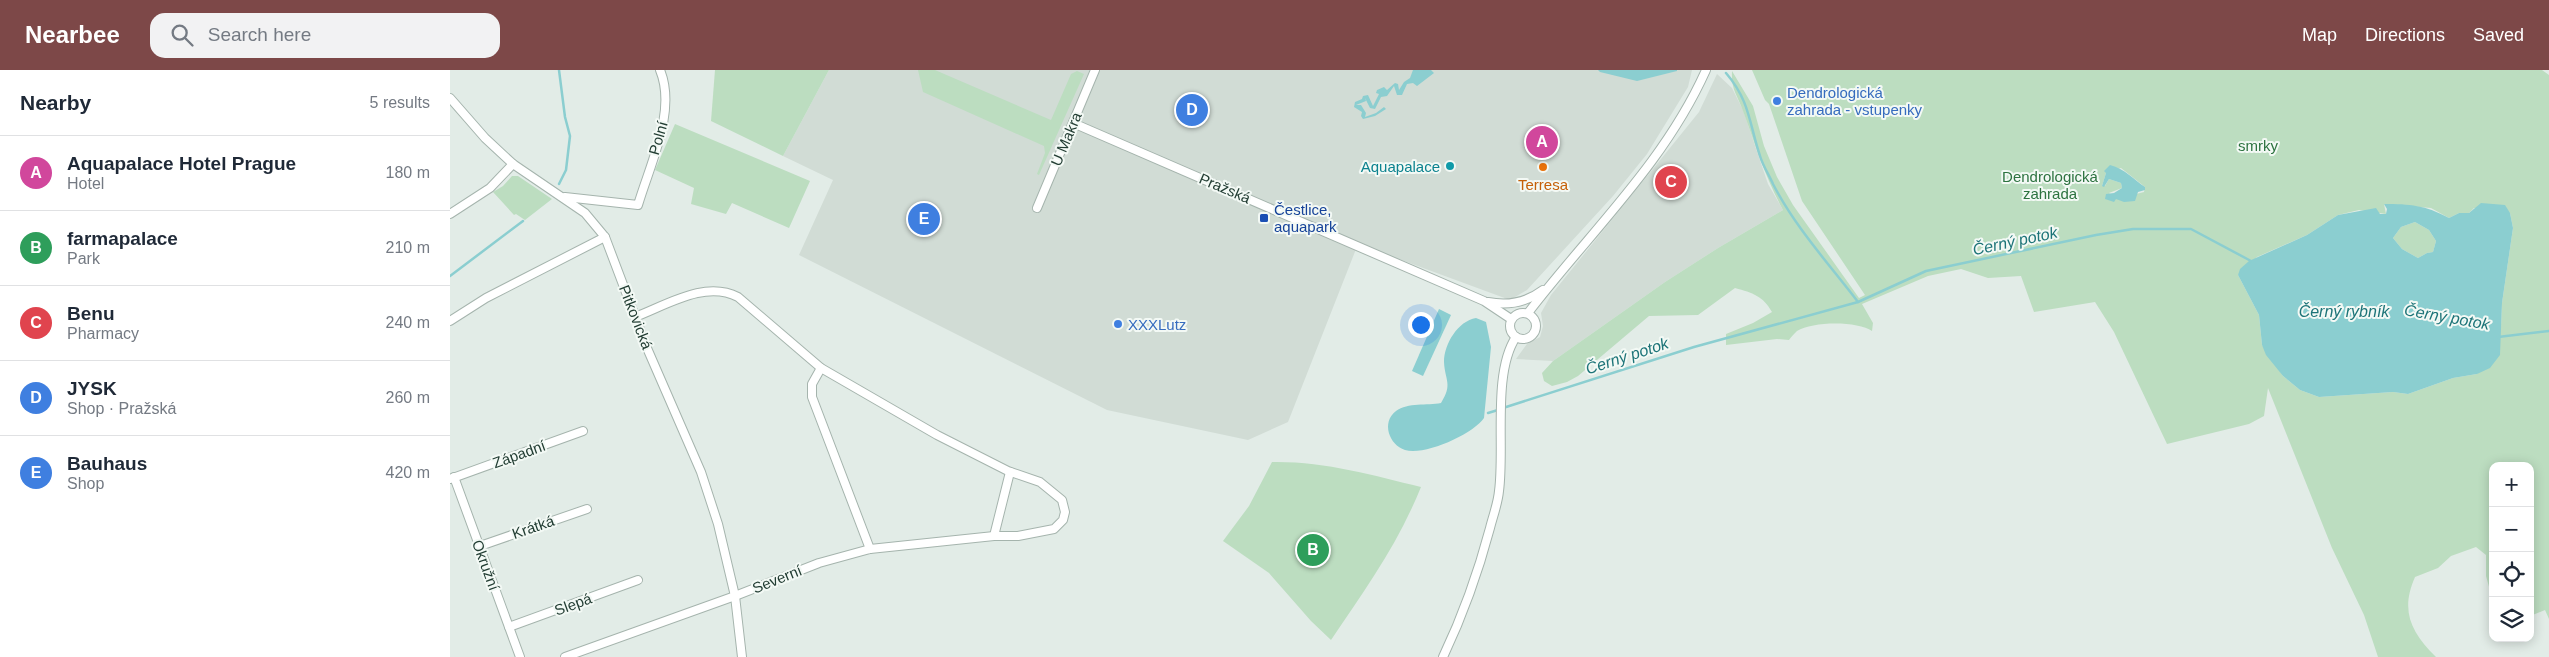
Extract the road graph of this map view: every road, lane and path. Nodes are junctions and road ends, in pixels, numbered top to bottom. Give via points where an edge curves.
1 (660, 70) edge
2 (1096, 70) edge
3 (1706, 70) edge
4 (450, 98) edge
5 (1073, 123) junction
6 (513, 164) junction
7 (564, 197) junction
8 (1037, 208) dead end
9 (450, 214) edge
10 (605, 237) junction
11 (1550, 284) junction
12 (1484, 301) junction
13 (1528, 314) junction
14 (635, 317) junction
15 (1511, 319) junction
16 (450, 321) edge
17 (1516, 337) junction
18 (821, 368) junction
19 (583, 431) dead end
20 (1010, 472) junction
21 (452, 478) edge
22 (587, 509) dead end
23 (994, 536) junction
24 (480, 546) junction
25 (870, 549) junction
26 (638, 580) dead end
27 (735, 596) junction
28 (509, 628) junction
29 (520, 657) edge
30 (565, 657) edge
31 (742, 657) edge
32 (1444, 657) edge

1 - 7 street, Polní via 666,85 666,112 638,205
2 - 5 street, U Makra
3 - 11 street via 1684,113 1626,197
4 - 6 street, Pitkovická
5 - 8 street, U Makra
5 - 12 street, Pražská
6 - 7 street, Pitkovická
6 - 9 street via 490,188
7 - 10 street, Pitkovická via 585,213
10 - 14 street, Pitkovická
10 - 16 street via 486,298
11 - 12 street via 1537,295 1520,302
11 - 13 street
12 - 15 street, Pražská
13 - 15 street via 1521,313
13 - 17 street via 1535,320 1535,332 1526,339
14 - 18 street via 695,294 716,290 726,292 738,298
14 - 27 street, Pitkovická via 701,472 718,524
15 - 17 street via 1509,328
17 - 32 street via 1506,360 1499,492 1471,591
18 - 20 street via 937,435
18 - 25 street via 812,384 812,397
19 - 21 street, Západní
20 - 23 street
20 - 23 street, Severní via 1040,482 1062,500 1065,512 1063,520 1054,529 1018,536
21 - 24 street, Okružní
22 - 24 street, Krátká
23 - 25 street, Severní
24 - 28 street, Okružní
25 - 27 street, Severní via 819,563
26 - 28 street, Slepá
27 - 30 street
27 - 31 street, Pitkovická
28 - 29 street, Okružní

